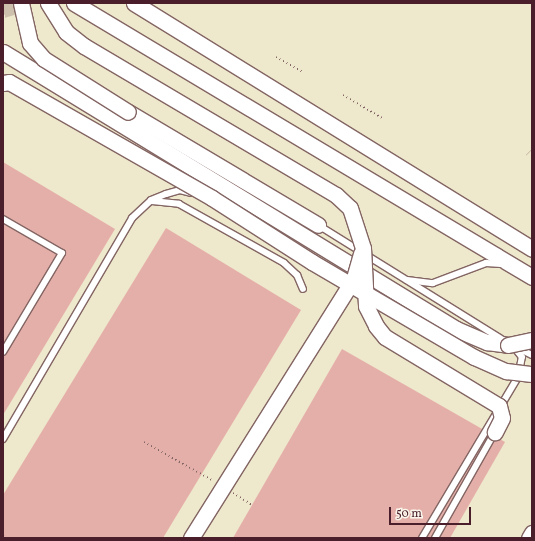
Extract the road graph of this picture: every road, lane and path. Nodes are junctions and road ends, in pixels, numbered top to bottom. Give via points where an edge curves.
1 (21, 3) edge
2 (48, 3) edge
3 (74, 3) edge
4 (134, 3) edge
5 (6, 55) edge
6 (276, 57) dead end
7 (303, 72) dead end
8 (3, 83) edge
9 (344, 95) dead end
10 (382, 118) dead end
11 (205, 178) junction
12 (212, 198) junction
13 (151, 200) junction
14 (3, 219) edge
15 (318, 225) junction
16 (363, 248) junction
17 (532, 249) edge
18 (513, 266) junction
19 (532, 277) edge
20 (401, 279) junction
21 (303, 289) dead end
22 (532, 340) edge
23 (516, 347) junction
24 (3, 352) edge
25 (532, 355) edge
26 (532, 374) edge
27 (496, 432) joint
28 (3, 439) edge
29 (144, 442) dead end
30 (202, 474) dead end
31 (532, 533) edge
32 (3, 536) edge
33 (6, 538) edge
34 (191, 538) edge
35 (422, 538) edge
36 (435, 538) edge
37 (529, 538) edge

1 - 15 street, bridge via 30,43 44,59
2 - 16 street, bridge via 66,32 84,46 336,195 350,208
3 - 18 street
4 - 17 street
5 - 11 street
6 - 7 path
8 - 12 street, bridge via 9,82
9 - 10 path
11 - 15 street
11 - 22 street, bridge via 456,329 487,342 508,345
12 - 13 lane via 180,190
12 - 26 street, bridge via 312,262 474,357 506,371
13 - 21 lane via 179,204 264,251 297,275
13 - 28 lane via 132,218
14 - 24 lane via 62,253
15 - 20 lane
16 - 27 street, bridge via 366,306 376,326 385,337 499,406 502,418
16 - 34 street, bridge via 354,278
18 - 19 street
18 - 20 lane via 486,263 433,283
20 - 23 lane
23 - 25 lane
23 - 35 lane via 523,364 518,377 478,440
27 - 36 lane
29 - 30 path
31 - 37 street
32 - 33 path

